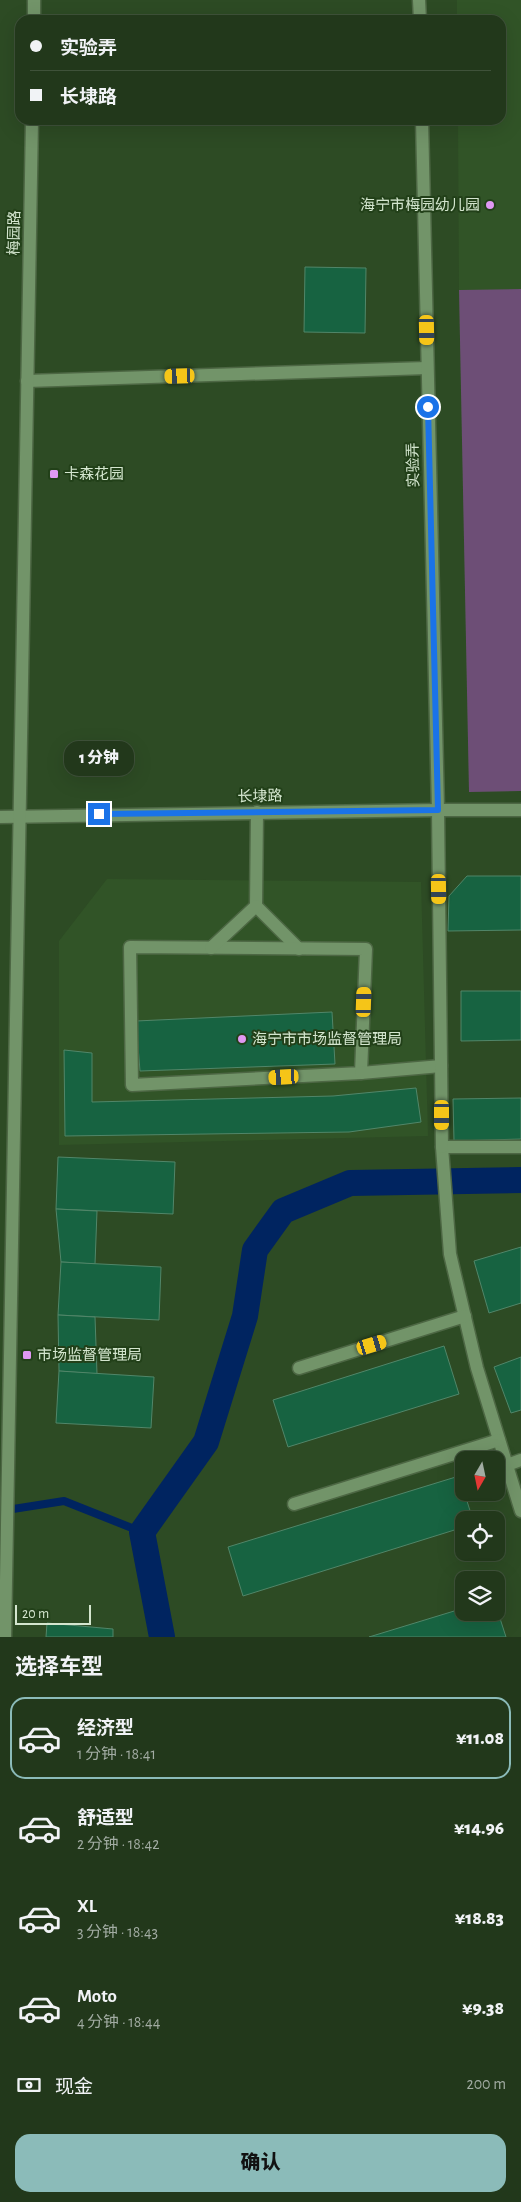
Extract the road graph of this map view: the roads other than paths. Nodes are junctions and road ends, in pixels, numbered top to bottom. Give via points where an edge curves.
1 (34, 0) edge
2 (419, 0) edge
3 (34, 15) edge
4 (420, 15) edge
5 (32, 125) edge
6 (422, 125) edge
7 (428, 368) junction
8 (27, 381) junction
9 (438, 810) junction
10 (521, 810) edge
11 (257, 812) junction
12 (20, 816) junction
13 (0, 817) edge
14 (256, 906) junction
15 (211, 948) junction
16 (299, 949) junction
17 (441, 1066) junction
18 (361, 1073) junction
19 (442, 1147) junction
20 (521, 1147) edge
21 (465, 1316) junction
22 (299, 1368) dead end
23 (499, 1440) junction
24 (521, 1460) edge
25 (507, 1465) junction
26 (294, 1504) dead end
27 (521, 1511) edge
28 (5, 1637) edge

1 - 3 street
2 - 4 street
5 - 8 street, 梅园路
6 - 7 street, 实验弄
7 - 8 street
7 - 9 street, 实验弄
8 - 12 street, 梅园路
9 - 10 street, 长埭路
9 - 11 street, 长埭路
9 - 17 street, 实验弄
11 - 12 street, 长埭路
11 - 14 street
12 - 13 street, 长埭路
12 - 28 street, 梅园路
14 - 15 street
14 - 16 street
15 - 16 street
15 - 18 street via 130,947 132,1085
16 - 18 street via 366,949
17 - 18 street
17 - 19 street, 实验弄
19 - 20 street
19 - 21 street, 实验弄 via 450,1254
21 - 22 street
21 - 23 street, 实验弄
23 - 25 street, 实验弄
23 - 26 street
24 - 25 street
25 - 27 street, 实验弄

